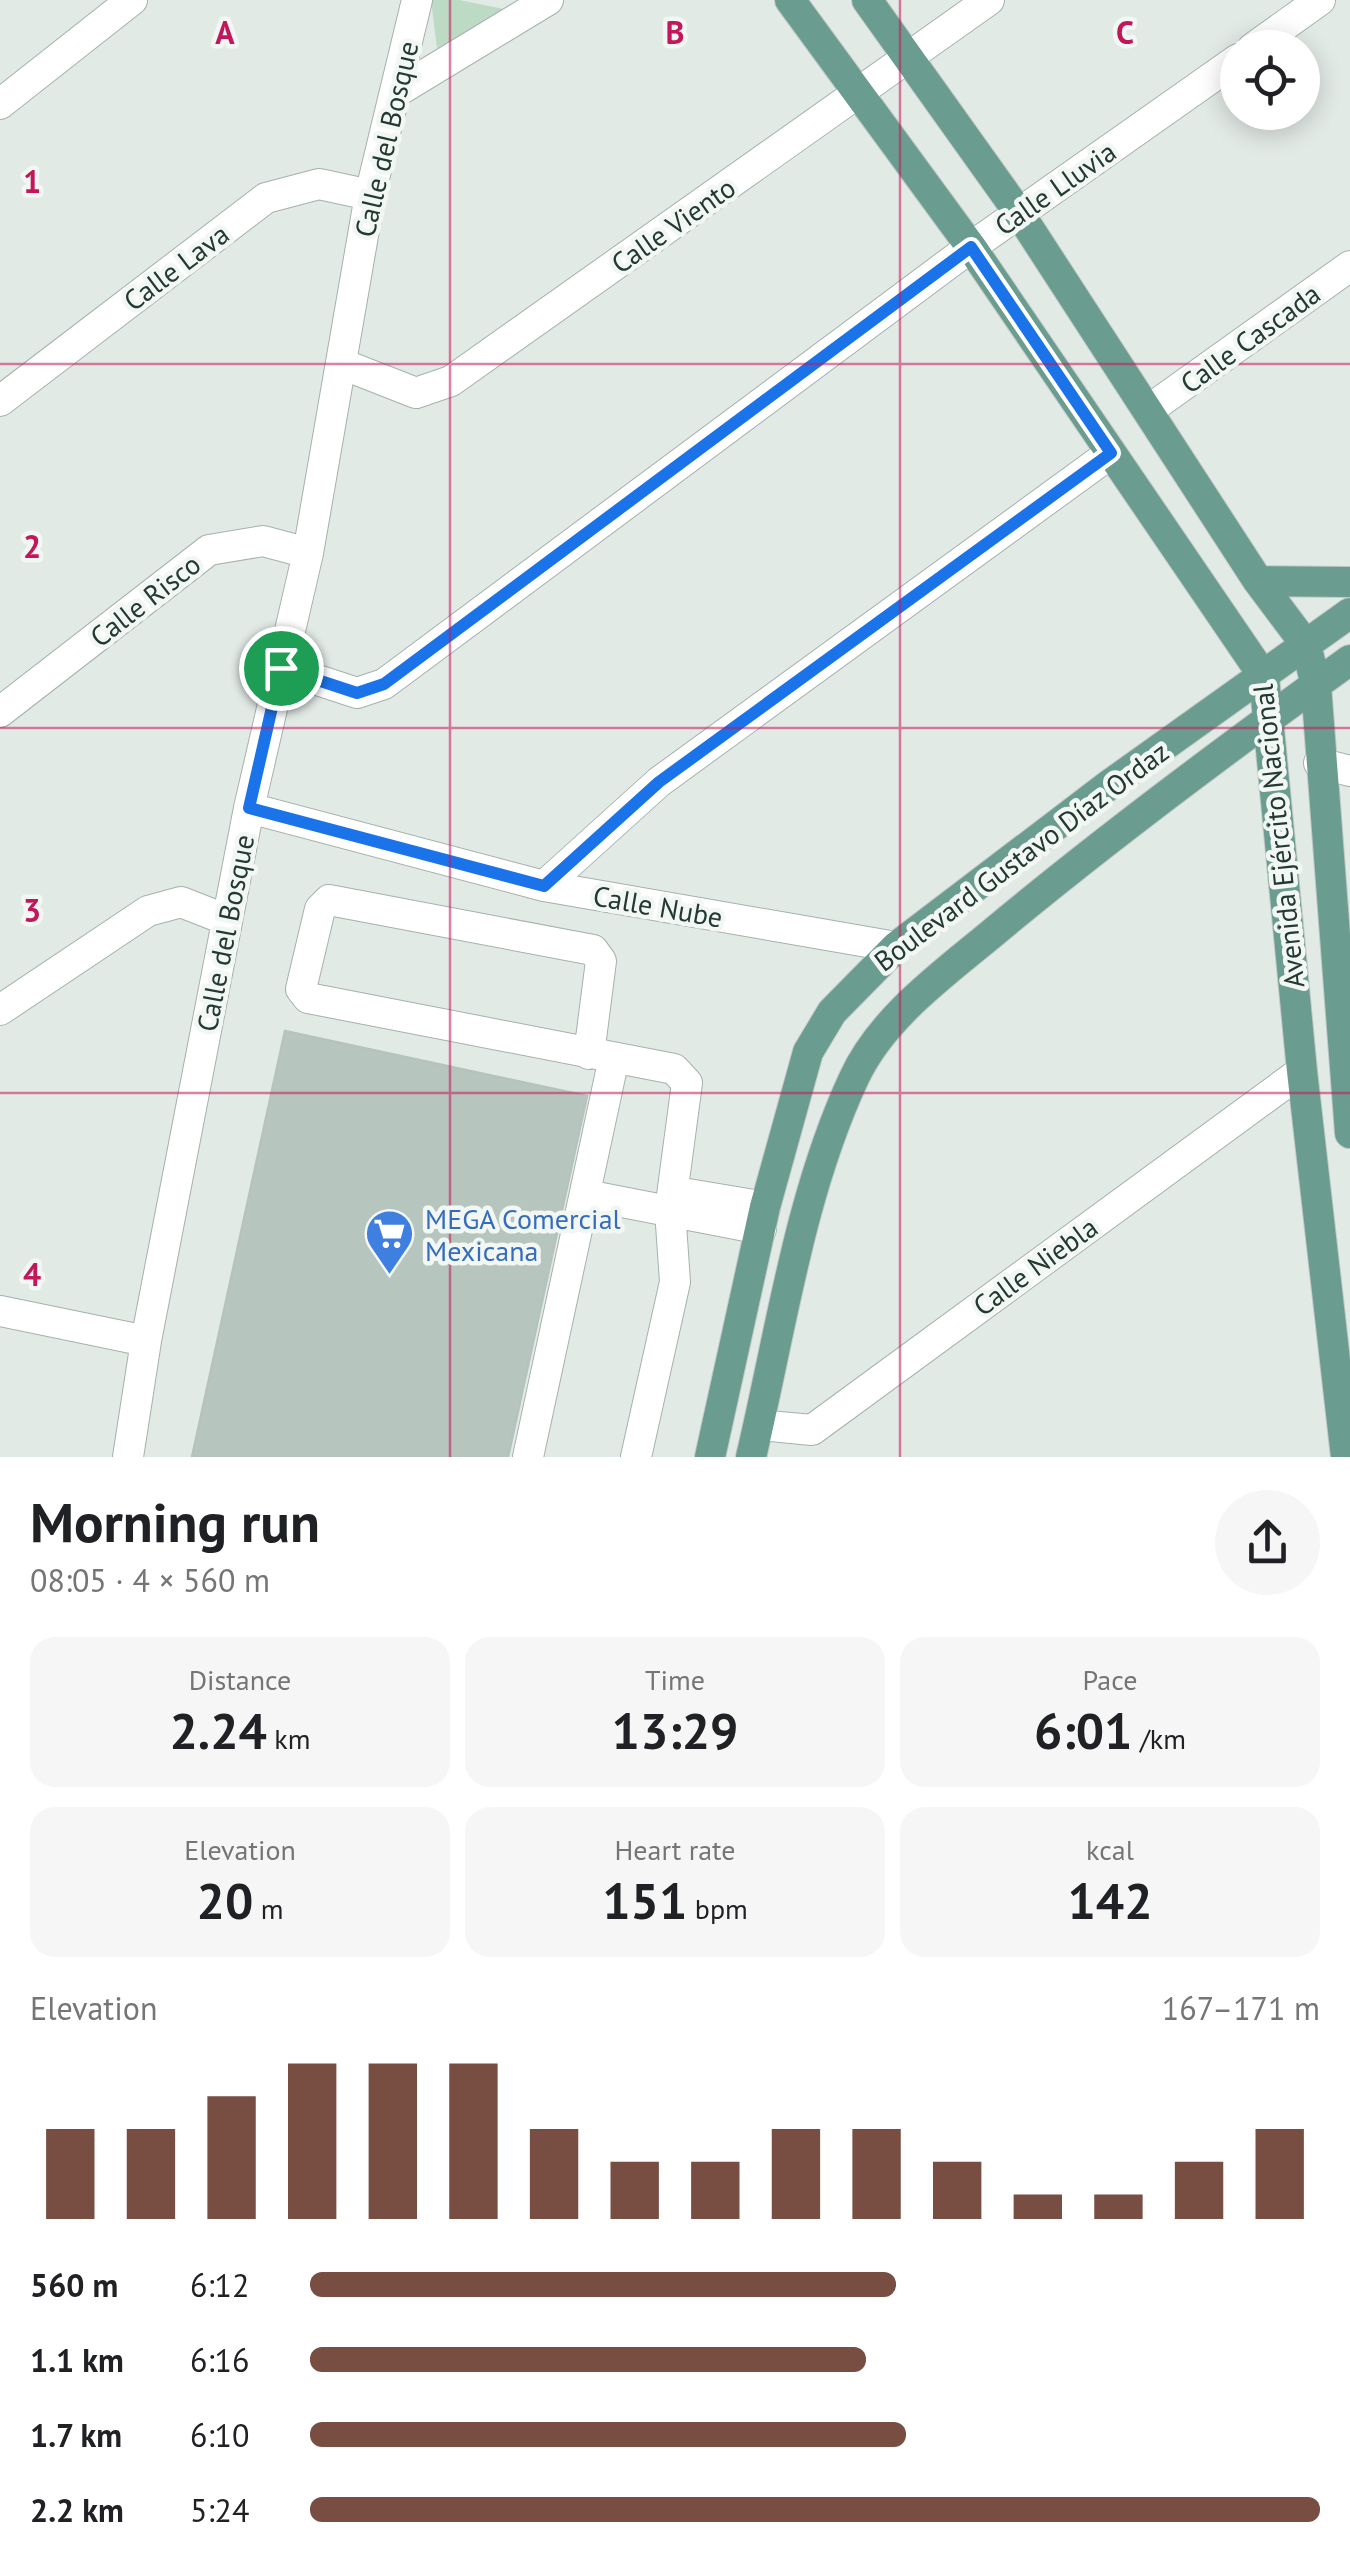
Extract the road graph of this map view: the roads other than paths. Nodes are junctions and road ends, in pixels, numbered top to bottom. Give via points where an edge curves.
1 (132, 0) edge
2 (417, 0) edge
3 (548, 0) edge
4 (790, 0) edge
5 (867, 0) edge
6 (989, 0) edge
7 (1320, 0) edge
8 (1278, 30) edge
9 (909, 58) junction
10 (1220, 72) edge
11 (398, 92) junction
12 (860, 94) junction
13 (0, 104) edge
14 (370, 195) junction
15 (1018, 214) junction
16 (971, 247) junction
17 (1350, 266) edge
18 (342, 364) junction
19 (0, 401) edge
20 (1150, 409) junction
21 (1111, 453) junction
22 (308, 553) junction
23 (1258, 581) junction
24 (1350, 582) edge
25 (1350, 613) edge
26 (1306, 645) junction
27 (1350, 660) edge
28 (281, 668) junction
29 (1264, 677) junction
30 (1316, 684) junction
31 (0, 712) edge
32 (1269, 720) junction
33 (1319, 763) junction
34 (1350, 771) edge
35 (249, 808) junction
36 (544, 886) junction
37 (227, 920) junction
38 (896, 947) junction
39 (0, 1010) edge
40 (602, 1056) junction
41 (1302, 1071) junction
42 (1350, 1133) edge
43 (588, 1185) junction
44 (671, 1200) junction
45 (763, 1218) junction
46 (0, 1311) edge
47 (146, 1341) junction
48 (759, 1425) junction
49 (128, 1457) edge
50 (528, 1457) edge
51 (636, 1457) edge
52 (710, 1457) edge
53 (751, 1457) edge
54 (1346, 1457) edge

1 - 13 street
2 - 11 street, Calle del Bosque
3 - 11 street
4 - 12 main road, Avenida Ejército Nacional
5 - 9 main road, Avenida Ejército Nacional
6 - 9 street, Calle Viento
7 - 8 street
9 - 12 street, Calle Viento
9 - 15 main road, Avenida Ejército Nacional
10 - 15 street, Calle Lluvia
11 - 14 street, Calle del Bosque
12 - 16 main road, Avenida Ejército Nacional
12 - 18 street, Calle Viento via 451,381 416,393
14 - 18 street, Calle del Bosque
14 - 19 street, Calle Lava via 320,184 266,198
15 - 16 street, Calle Lluvia
15 - 20 main road, Avenida Ejército Nacional
16 - 21 main road, Avenida Ejército Nacional
16 - 28 street, Calle Lluvia via 384,684 357,693
17 - 20 street, Calle Cascada
18 - 22 street, Calle del Bosque
20 - 23 main road, Avenida Ejército Nacional
21 - 29 main road, Avenida Ejército Nacional
21 - 36 street via 659,782
22 - 28 street, Calle del Bosque
22 - 31 street, Calle Risco via 263,541 209,550
23 - 24 main road
23 - 26 main road, Avenida Ejército Nacional
25 - 26 main road, Boulevard Gustavo Díaz Ordaz
26 - 29 main road, Boulevard Gustavo Díaz Ordaz
26 - 30 main road, Avenida Ejército Nacional
27 - 30 main road, Boulevard Gustavo Díaz Ordaz
28 - 35 street, Calle del Bosque
29 - 32 main road, Avenida Ejército Nacional
29 - 38 main road, Boulevard Gustavo Díaz Ordaz
30 - 32 main road, Boulevard Gustavo Díaz Ordaz
30 - 33 main road, Avenida Ejército Nacional
32 - 41 main road, Avenida Ejército Nacional
32 - 48 main road, Boulevard Gustavo Díaz Ordaz via 1104,840 924,990 885,1032 855,1074 817,1176
33 - 34 street
33 - 42 main road, Avenida Ejército Nacional
35 - 36 street, Calle Nube
35 - 37 street, Calle del Bosque
36 - 38 street, Calle Nube
37 - 39 street via 181,902 148,911
37 - 47 street, Calle del Bosque
38 - 45 main road, Boulevard Gustavo Díaz Ordaz via 832,1012 808,1052
40 - 40 street via 601,960 593,950 329,900 320,909 302,989 308,998
40 - 43 street
40 - 44 street via 674,1069 687,1082
41 - 48 street, Calle Niebla via 812,1430
41 - 54 main road, Avenida Ejército Nacional
43 - 44 street
43 - 50 street
44 - 45 street
44 - 51 street via 675,1282
45 - 52 main road, Boulevard Gustavo Díaz Ordaz
46 - 47 street
47 - 49 street, Calle del Bosque
48 - 53 main road, Boulevard Gustavo Díaz Ordaz

